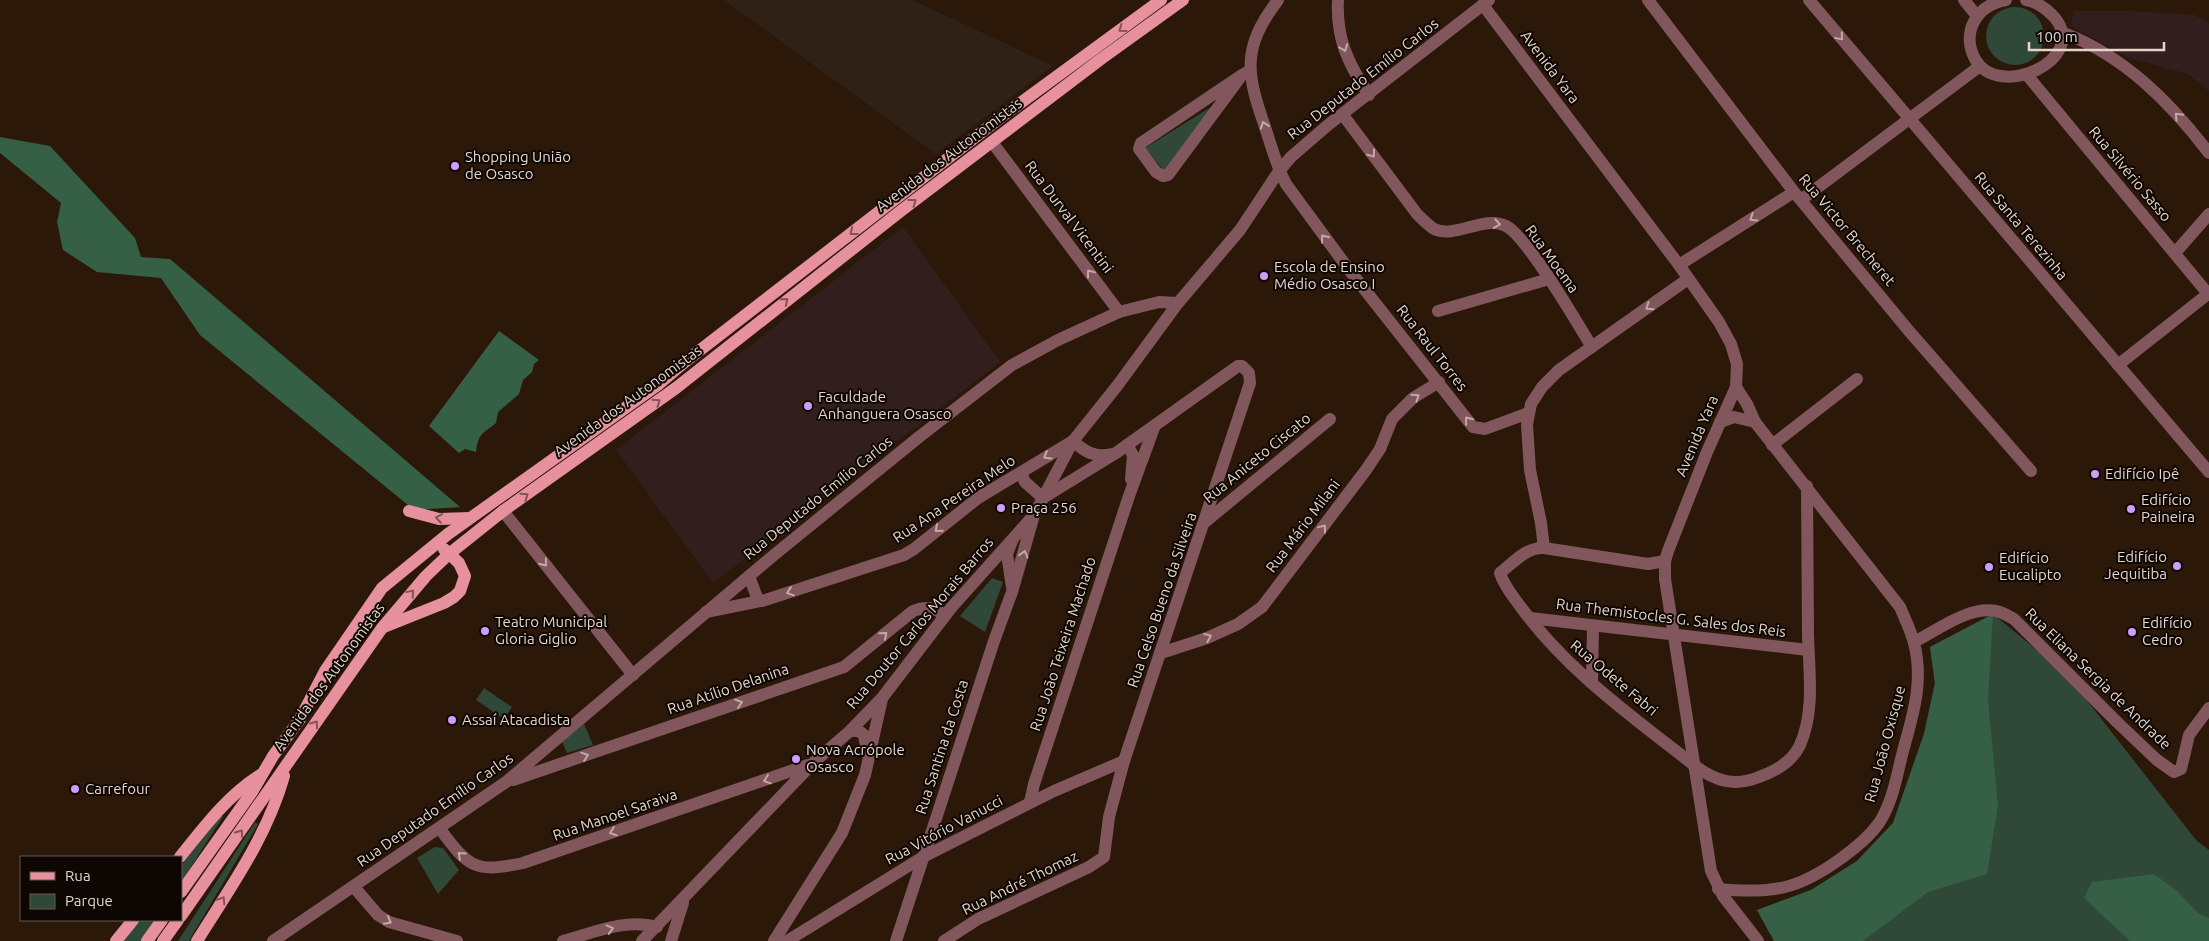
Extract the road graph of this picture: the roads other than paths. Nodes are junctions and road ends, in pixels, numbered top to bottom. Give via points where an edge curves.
1 (1161, 0) edge
2 (1183, 0) edge
3 (1278, 0) edge
4 (1338, 0) edge
5 (1648, 0) edge
6 (1809, 0) edge
7 (1964, 0) edge
8 (2006, 0) edge
9 (2028, 0) edge
10 (1486, 2) edge
11 (1977, 16) junction
12 (2064, 32) junction
13 (1980, 66) junction
14 (1246, 73) junction
15 (2027, 74) junction
16 (1369, 95) junction
17 (1342, 115) junction
18 (1910, 120) junction
19 (992, 142) junction
20 (2209, 153) edge
21 (1279, 171) junction
22 (1797, 196) junction
23 (2209, 214) edge
24 (2175, 254) junction
25 (1679, 265) junction
26 (1549, 279) junction
27 (1688, 279) junction
28 (2209, 294) edge
29 (1178, 303) junction
30 (1438, 311) dead end
31 (1119, 312) junction
32 (1592, 346) junction
33 (2118, 365) junction
34 (1858, 379) dead end
35 (1439, 382) junction
36 (1736, 387) junction
37 (1528, 413) junction
38 (1330, 419) dead end
39 (1720, 422) junction
40 (1755, 422) junction
41 (1155, 425) junction
42 (1073, 441) junction
43 (1127, 445) junction
44 (1772, 445) junction
45 (1116, 453) junction
46 (1091, 454) junction
47 (2032, 472) dead end
48 (2209, 472) edge
49 (1021, 473) junction
50 (1085, 474) junction
51 (1806, 486) junction
52 (1128, 496) junction
53 (1043, 498) junction
54 (409, 511) dead end
55 (503, 511) junction
56 (1034, 515) junction
57 (470, 518) junction
58 (1205, 522) junction
59 (1014, 537) junction
60 (437, 542) junction
61 (1544, 548) junction
62 (449, 554) junction
63 (1665, 561) junction
64 (1648, 564) junction
65 (985, 569) junction
66 (1010, 573) junction
67 (749, 576) junction
68 (1665, 579) junction
69 (1012, 592) junction
70 (760, 601) junction
71 (706, 612) junction
72 (945, 616) junction
73 (1530, 618) junction
74 (1593, 626) junction
75 (382, 628) junction
76 (1674, 636) junction
77 (1914, 642) junction
78 (1808, 650) junction
79 (1161, 653) junction
80 (633, 675) junction
81 (1592, 683) junction
82 (882, 698) junction
83 (2209, 708) edge
84 (850, 730) junction
85 (543, 751) junction
86 (1124, 761) junction
87 (813, 763) junction
88 (287, 764) junction
89 (1695, 766) junction
90 (554, 767) junction
91 (262, 774) junction
92 (865, 775) junction
93 (506, 782) junction
94 (1030, 802) junction
95 (440, 829) junction
96 (1106, 851) joint
97 (181, 856) edge
98 (923, 857) junction
99 (354, 887) junction
100 (1718, 889) junction
101 (182, 891) edge
102 (684, 900) junction
103 (182, 915) edge
104 (132, 921) edge
105 (161, 921) edge
106 (177, 921) edge
107 (657, 927) junction
108 (119, 937) edge
109 (107, 941) edge
110 (147, 941) edge
111 (163, 941) edge
112 (196, 941) edge
113 (273, 941) edge
114 (457, 941) edge
115 (563, 941) edge
116 (642, 941) edge
117 (664, 941) edge
118 (671, 941) edge
119 (774, 941) edge
120 (787, 941) edge
121 (896, 941) edge
122 (944, 941) edge
123 (1758, 941) edge

1 -> 57 main road, Avenida dos Autonomistas via 1004,115 659,384
2 - 19 main road, Avenida dos Autonomistas
3 - 14 street via 1258,30
4 -> 16 street via 1341,40
5 - 22 street, Rua Victor Brecheret
6 -> 18 street, Rua Santa Terezinha
7 - 11 street
8 - 11 street
9 - 12 street via 2043,7
10 - 16 street, Rua Deputado Emílio Carlos
10 - 25 street, Avenida Yara
11 - 13 street via 1969,36 1974,57
12 - 15 street via 2061,48 2054,56
20 -> 12 street via 2148,86 2113,57
13 - 15 street via 2005,77
13 - 18 street
14 - 14 street via 1141,143 1138,149 1156,172 1168,175
21 -> 14 street, Rua Raul Torres
15 - 24 street, Rua Silvério Sasso
16 - 17 street, Rua Deputado Emílio Carlos
17 - 21 street, Rua Deputado Emílio Carlos via 1304,145
17 -> 26 street, Rua Moema via 1429,226 1436,230 1490,223 1507,226
18 - 22 street
18 - 33 street, Rua Santa Terezinha
31 -> 19 street, Rua Durval Vicentini
55 -> 19 main road, Avenida dos Autonomistas via 676,388
21 - 29 street, Rua Deputado Emílio Carlos via 1240,230
35 -> 21 street, Rua Raul Torres via 1318,230
22 -> 25 street
22 - 47 street, Rua Victor Brecheret
23 - 24 street
24 - 28 street, Rua Silvério Sasso
25 - 27 street, Avenida Yara
26 - 30 street
26 - 32 street, Rua Moema
27 -> 32 street
27 - 36 street, Avenida Yara via 1731,344 1737,364
28 - 33 street
29 - 31 street, Rua Deputado Emílio Carlos via 1159,302
29 - 42 street
31 - 67 street, Rua Deputado Emílio Carlos via 1012,365
32 - 37 street via 1542,387
33 - 48 street, Rua Santa Terezinha
34 - 44 street
37 -> 35 street, Rua Raul Torres via 1485,429 1476,429
79 -> 35 street, Rua Mário Milani via 1238,624 1262,607 1366,470 1380,449 1392,418 1413,398
36 - 39 street, Avenida Yara
36 - 40 street, Rua João Oxisque
37 - 61 street via 1530,470
38 - 58 street, Rua Aniceto Ciscato
39 - 40 street via 1734,416
39 - 63 street, Avenida Yara
40 - 44 street, Rua João Oxisque
41 - 43 street
41 - 52 street, Rua João Teixeira Machado
41 - 58 street, Rua Celso Bueno da Silveira via 1238,366 1249,373 1250,384
42 - 46 street
42 -> 49 street, Rua Ana Pereira Melo
42 - 53 street, Rua Doutor Carlos Morais Barros
43 - 45 street
43 - 52 street, Rua João Teixeira Machado via 1134,462
44 - 51 street, Rua João Oxisque
45 - 46 street via 1104,456
45 - 50 street
46 - 50 street
49 - 53 street via 1025,482
49 -> 70 street, Rua Ana Pereira Melo via 978,498 904,554
50 - 53 street
51 - 77 street, Rua João Oxisque via 1900,608
51 - 78 street, Rua Odete Fabri
52 - 94 street, Rua João Teixeira Machado
53 - 56 street, Rua Doutor Carlos Morais Barros
57 -> 54 main road via 439,519
55 - 62 main road, Avenida dos Autonomistas
55 -> 80 street
56 - 59 street, Rua Doutor Carlos Morais Barros
69 -> 56 street, Rua Santina da Costa
57 - 60 main road, Avenida dos Autonomistas
58 - 79 street, Rua Celso Bueno da Silveira
59 - 65 street, Rua Doutor Carlos Morais Barros
59 - 66 street, Rua Santina da Costa via 1007,554
60 - 62 main road
60 - 91 main road, Avenida dos Autonomistas via 382,588 325,671 300,719
61 - 64 street
61 - 73 street, Rua Odete Fabri via 1528,551 1500,574
75 -> 62 main road, Avenida dos Autonomistas
62 - 75 main road via 459,563 465,576 460,591 444,603
63 - 64 street
63 - 68 street, Avenida Yara
64 - 68 street
65 - 66 street
65 - 72 street, Rua Doutor Carlos Morais Barros
66 - 69 street, Rua Santina da Costa
67 - 70 street
67 - 71 street, Rua Deputado Emílio Carlos
68 - 76 street, Avenida Yara
69 - 98 street, Rua Santina da Costa
70 - 71 street, Rua Ana Pereira Melo
71 - 80 street, Rua Deputado Emílio Carlos
72 - 82 street, Rua Doutor Carlos Morais Barros
90 -> 72 street, Rua Atílio Delanina via 844,667 920,608 937,609
73 - 74 street, Rua Themistocles G. Sales dos Reis
73 - 81 street, Rua Odete Fabri via 1557,651
74 - 76 street, Rua Themistocles G. Sales dos Reis
74 - 81 street
88 -> 75 main road, Avenida dos Autonomistas
76 - 78 street, Rua Themistocles G. Sales dos Reis
76 - 89 street, Avenida Yara
77 - 83 street, Rua Eliana Sergia de Andrade via 1970,613 1996,611 2005,614 2014,619 2116,722 2174,772 2181,769 2190,735
77 - 100 street, Rua João Oxisque via 1919,672 1917,698 1890,799 1879,822 1861,843 1819,874 1792,886 1766,892
78 - 89 street, Rua Odete Fabri via 1808,724 1799,747 1788,762 1755,779 1729,782 1713,778
79 - 86 street, Rua Celso Bueno da Silveira
80 - 85 street, Rua Deputado Emílio Carlos
81 - 89 street, Rua Odete Fabri
82 - 84 street, Rua Doutor Carlos Morais Barros
82 - 92 street
84 - 87 street, Rua Doutor Carlos Morais Barros
84 - 92 street via 864,735 867,748
85 - 90 street
85 - 93 street, Rua Deputado Emílio Carlos
86 - 94 street, Rua Vitório Vanucci
86 - 96 street, Rua Celso Bueno da Silveira via 1110,817
87 -> 95 street, Rua Manoel Saraiva via 524,863 498,868 475,867 457,852
87 - 102 street, Rua Doutor Carlos Morais Barros
103 -> 88 main road, Avenida dos Autonomistas
112 -> 88 main road via 260,836 279,793
89 - 100 street, Avenida Yara via 1711,871
90 - 93 street, Rua Atílio Delanina
91 - 97 main road via 222,806
91 - 101 main road, Avenida dos Autonomistas
92 - 119 street via 834,849
93 - 95 street, Rua Deputado Emílio Carlos
94 - 98 street, Rua Vitório Vanucci
95 - 99 street, Rua Deputado Emílio Carlos
96 - 122 street, Rua André Thomaz via 1099,862 978,920
98 - 120 street, Rua Vitório Vanucci
98 - 121 street, Rua Santina da Costa
99 - 113 street, Rua Deputado Emílio Carlos
99 -> 114 street via 388,922
100 - 123 street, Avenida Yara
102 - 107 street, Rua Doutor Carlos Morais Barros
102 - 118 street
104 - 108 main road
105 - 110 main road
106 - 111 main road
115 -> 107 street via 627,924
107 - 116 street, Rua Doutor Carlos Morais Barros
107 - 117 street
108 - 109 main road

